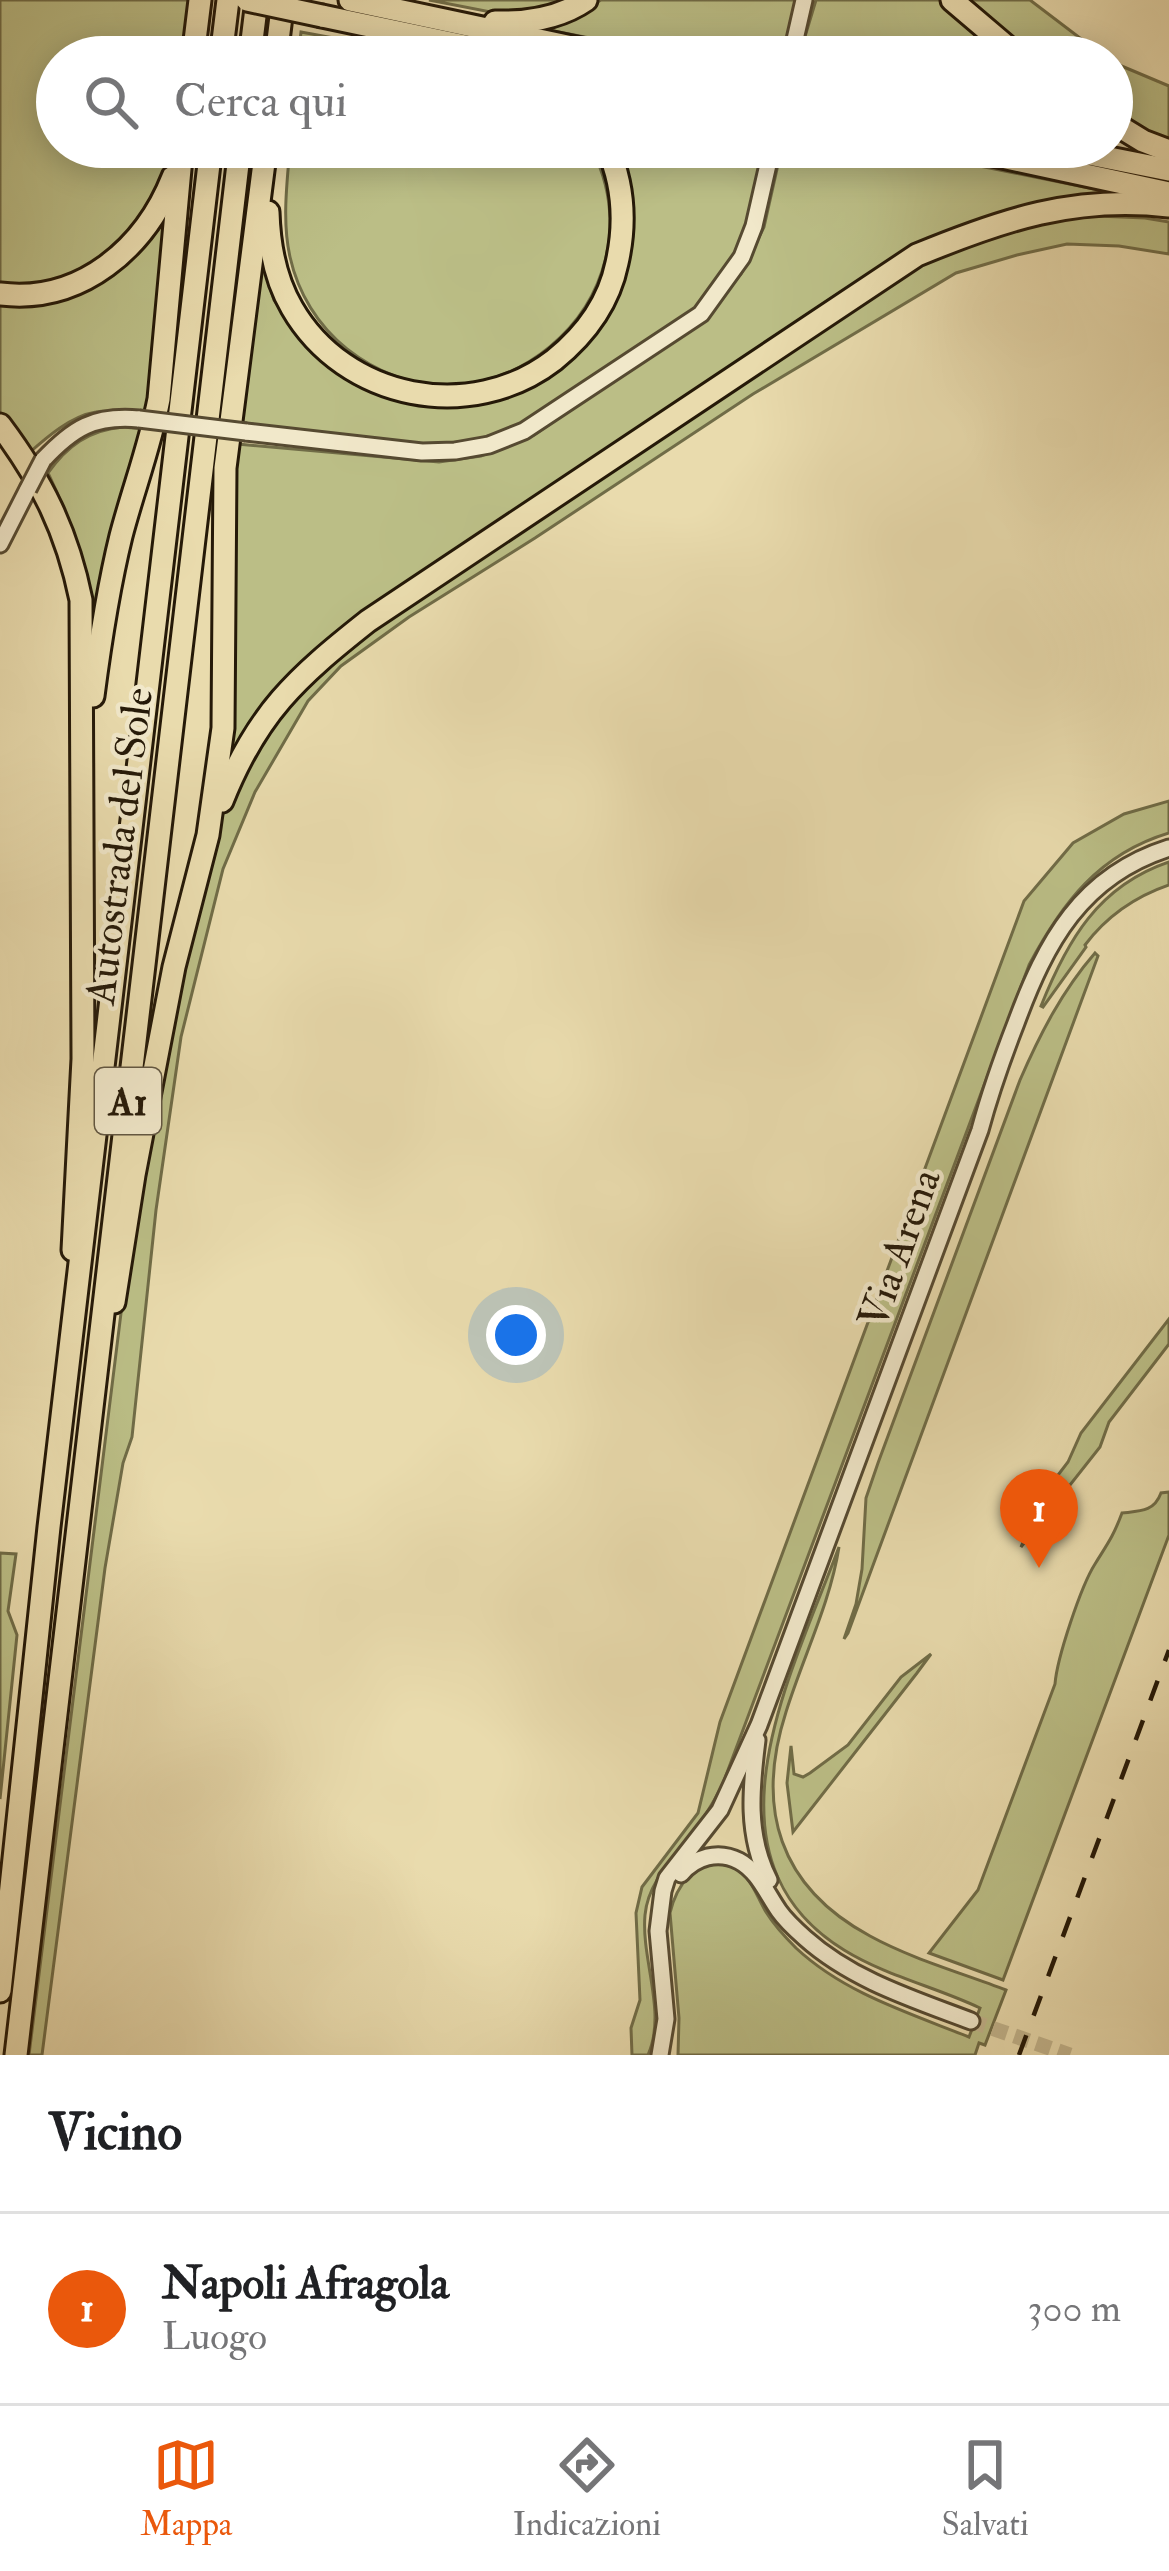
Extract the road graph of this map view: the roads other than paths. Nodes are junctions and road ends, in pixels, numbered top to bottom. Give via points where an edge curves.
1 (200, 0) edge
2 (228, 0) edge
3 (247, 0) edge
4 (257, 0) edge
5 (283, 0) edge
6 (350, 0) edge
7 (586, 0) edge
8 (804, 0) edge
9 (952, 0) edge
10 (445, 21) junction
11 (196, 36) edge
12 (224, 36) edge
13 (253, 36) edge
14 (279, 36) edge
15 (416, 36) edge
16 (518, 36) edge
17 (796, 36) edge
18 (994, 36) edge
19 (1133, 135) edge
20 (1169, 152) edge
21 (1133, 163) edge
22 (175, 168) edge
23 (180, 168) edge
24 (209, 168) edge
25 (237, 168) edge
26 (264, 168) edge
27 (266, 168) edge
28 (616, 168) edge
29 (767, 168) edge
30 (1053, 168) edge
31 (1169, 170) edge
32 (1169, 193) edge
33 (1169, 206) edge
34 (0, 294) edge
35 (0, 425) edge
36 (0, 544) edge
37 (83, 772) junction
38 (208, 835) junction
39 (1169, 848) edge
40 (64, 1403) junction
41 (78, 1528) junction
42 (759, 1725) junction
43 (661, 1900) junction
44 (799, 1933) junction
45 (0, 1991) edge
46 (971, 2020) tunnel mouth
47 (16, 2055) edge
48 (660, 2055) edge

1 - 11 highway
2 - 12 highway
3 - 15 highway, bridge
4 - 13 highway
5 - 14 highway
6 - 10 highway
7 - 10 highway via 523,22
8 - 17 street
9 - 18 highway
10 - 16 highway
19 - 20 highway
21 - 31 highway
22 - 34 highway via 154,218 121,256 60,289
23 - 37 highway via 159,399 103,627
24 - 40 highway, Autostrada del Sole / A1
25 - 41 highway, Autostrada del Sole / A1
26 - 38 highway via 225,468 224,728
27 - 28 highway via 276,273 308,333 369,380 449,398 537,373 598,312 623,237
29 - 36 street, bridge via 742,257 701,314 524,431 489,445 422,452 117,417 70,434 43,460
30 - 32 highway
33 - 38 highway via 1112,204 1016,217 917,255 870,285 309,668 237,762
35 - 37 highway via 52,505 73,559 81,600
37 - 40 highway via 82,1059
38 - 41 highway via 134,1175
39 - 42 street, Via Arena via 1094,890 1038,967
40 - 45 highway, Autostrada del Sole / A1
41 - 47 highway, Autostrada del Sole / A1
42 - 43 street, Via Arena via 720,1810 667,1878
42 - 44 street, Via Arena via 751,1822 763,1869
43 - 44 street, Via Arena via 694,1862 729,1857 754,1872
43 - 48 street, Via Arena
44 - 46 street, Via Arena via 854,1973

